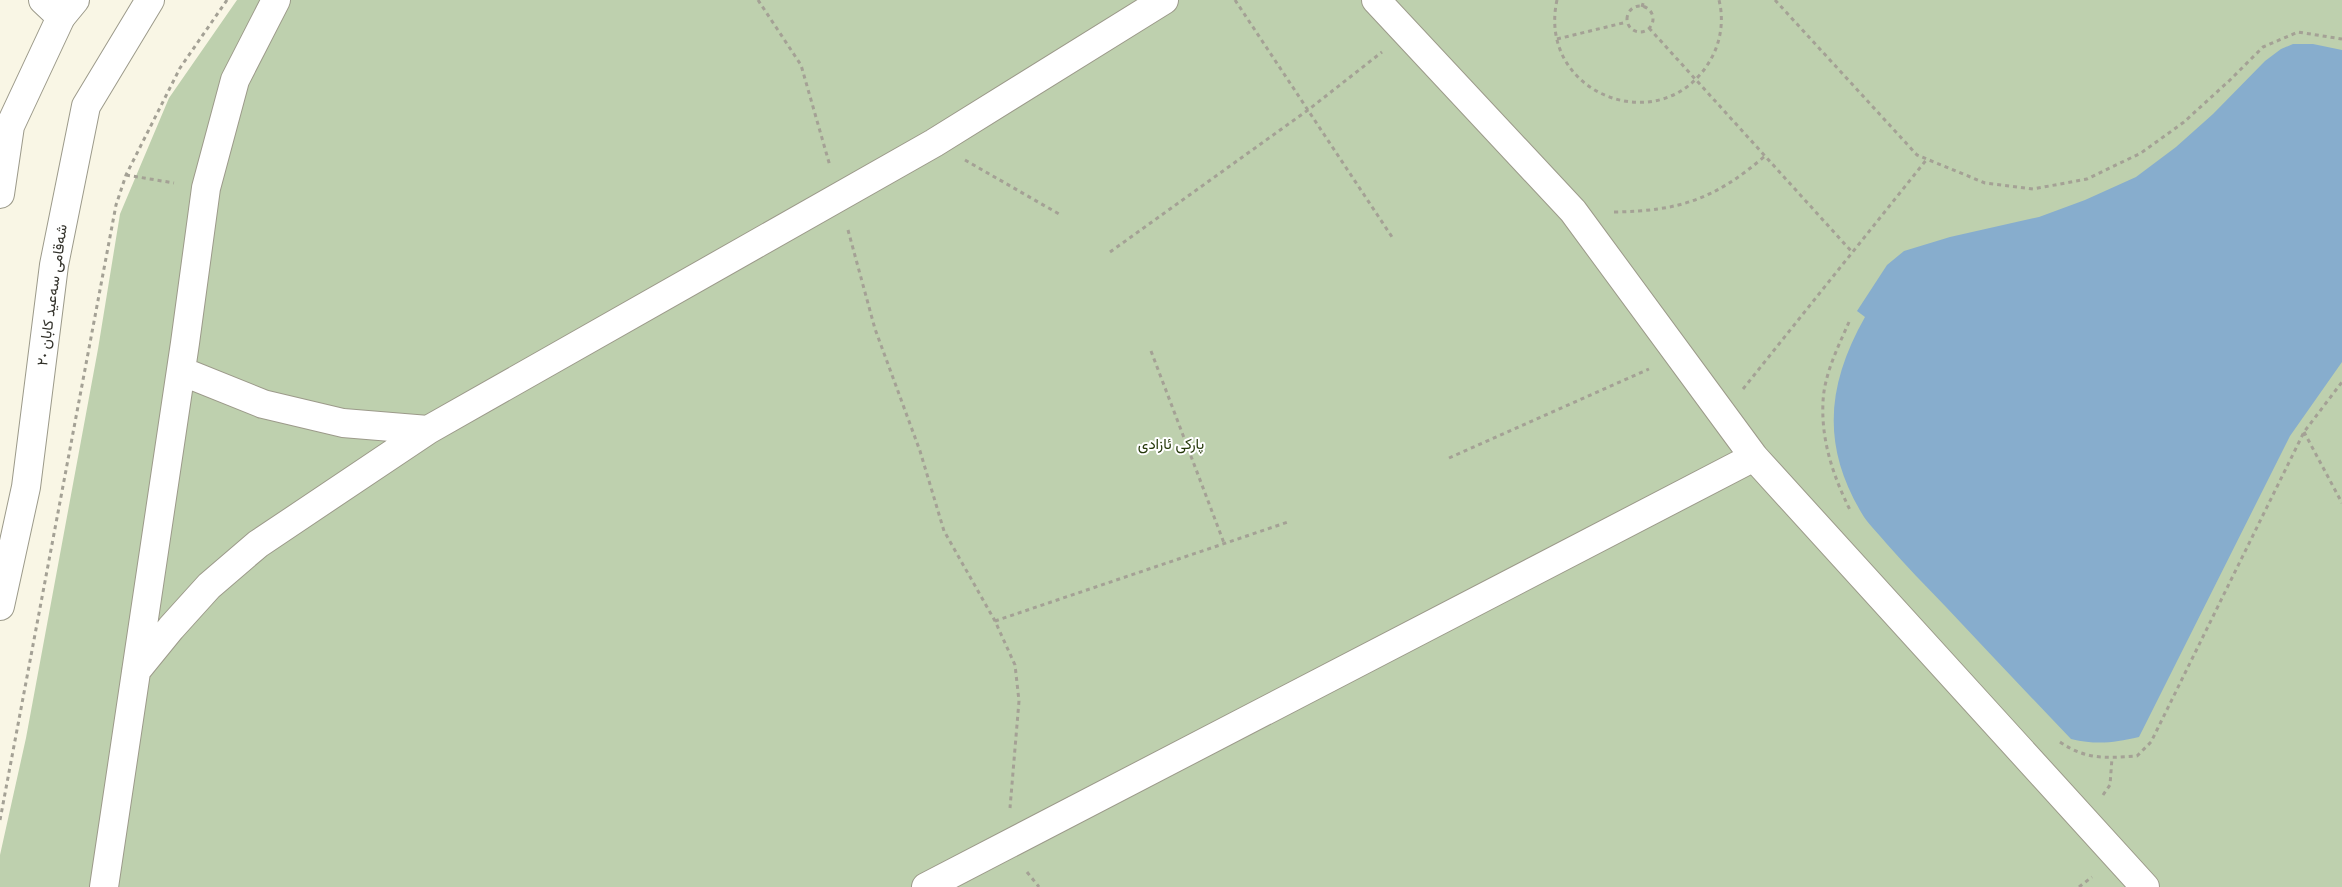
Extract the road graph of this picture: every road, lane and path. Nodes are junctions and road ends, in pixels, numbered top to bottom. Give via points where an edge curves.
1 (150, 0) edge
2 (227, 0) edge
3 (276, 0) edge
4 (758, 0) edge
5 (1164, 0) edge
6 (1235, 0) edge
7 (1376, 0) edge
8 (1557, 0) edge
9 (1644, 0) edge
10 (1719, 0) edge
11 (1775, 0) edge
12 (60, 6) edge
13 (1642, 7) junction
14 (1627, 22) junction
15 (1649, 28) junction
16 (1408, 32) junction
17 (1557, 39) junction
18 (2342, 39) edge
19 (1696, 79) junction
20 (1308, 110) junction
21 (934, 143) junction
22 (1765, 156) junction
23 (1927, 159) junction
24 (126, 175) junction
25 (206, 188) junction
26 (0, 194) edge
27 (839, 197) junction
28 (1573, 211) junction
29 (1059, 214) dead end
30 (1394, 240) dead end
31 (1110, 252) dead end
32 (1852, 252) junction
33 (1849, 322) dead end
34 (1152, 351) dead end
35 (1681, 356) junction
36 (181, 371) junction
37 (2342, 382) edge
38 (1723, 414) junction
39 (428, 430) junction
40 (2304, 432) junction
41 (1754, 457) junction
42 (1449, 458) dead end
43 (2342, 503) edge
44 (1855, 517) dead end
45 (1288, 522) dead end
46 (1224, 543) junction
47 (0, 606) edge
48 (995, 621) junction
49 (136, 671) junction
50 (2059, 742) dead end
51 (0, 820) edge
52 (1007, 845) junction
53 (104, 887) edge
54 (926, 887) edge
55 (2145, 887) edge

1 - 47 street, شەقامی سەعید کابان ٢٠ via 86,106 54,265 26,486
2 - 24 path via 180,68
3 - 25 street via 235,80
4 - 27 path via 801,65
5 - 21 street
6 - 20 path
7 - 16 street
8 - 17 path
9 - 13 path
10 - 19 path via 1718,43 1707,66
11 - 23 path via 1917,155
12 - 26 street via 10,126
13 - 14 path via 1630,11
13 - 15 path via 1652,17
14 - 15 path via 1635,31
14 - 17 path
15 - 19 path
16 - 20 path
16 - 28 street
17 - 19 path via 1565,60 1581,80 1615,99 1641,103 1654,101 1678,92
18 - 23 path via 2298,32 2263,47 2184,122 2141,153 2086,180 2033,189 1985,183
19 - 22 path
20 - 30 path
20 - 31 path
21 - 27 street
21 - 29 path
22 - 28 path via 1722,189 1681,206 1617,212
22 - 32 path
23 - 32 path
24 - 25 path
24 - 51 path via 116,205
25 - 36 street
27 - 39 street
27 - 48 path via 874,329 920,451 944,531
28 - 35 street
32 - 38 path
33 - 44 path via 1832,361 1823,401 1826,446 1836,479
34 - 46 path
35 - 38 street
35 - 42 path
36 - 39 street via 263,404 343,423
36 - 49 street
37 - 40 path
38 - 41 street
39 - 49 street via 258,544 209,586
40 - 43 path
40 - 50 path via 2151,742 2137,756 2098,758 2074,752
41 - 52 street
41 - 55 street
45 - 46 path
46 - 48 path
48 - 52 path via 1015,665 1019,702
49 - 53 street
52 - 54 street

